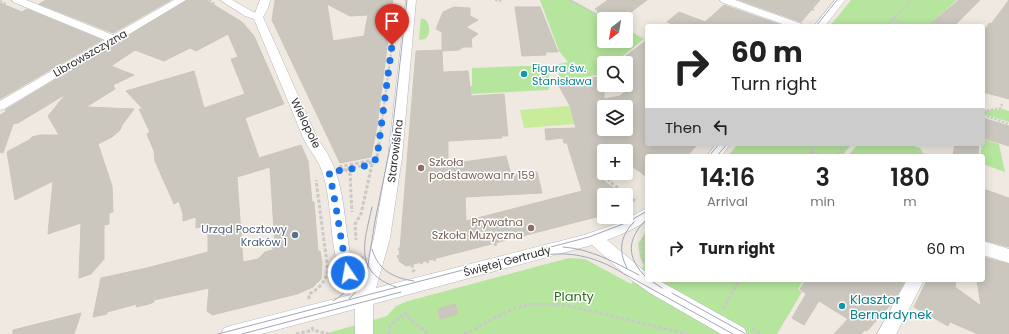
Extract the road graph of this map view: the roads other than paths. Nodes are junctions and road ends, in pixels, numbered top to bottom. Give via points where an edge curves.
1 (17, 0) edge
2 (181, 0) edge
3 (226, 0) edge
4 (265, 0) edge
5 (411, 0) edge
6 (725, 0) edge
7 (840, 0) edge
8 (258, 17) junction
9 (792, 24) edge
10 (821, 24) edge
11 (113, 40) junction
12 (0, 106) edge
13 (722, 146) edge
14 (716, 154) edge
15 (645, 215) edge
16 (594, 238) junction
17 (985, 249) edge
18 (1009, 256) edge
19 (645, 280) edge
20 (647, 282) edge
21 (915, 282) edge
22 (364, 299) junction
23 (230, 334) edge
24 (364, 334) edge
25 (738, 334) edge
26 (886, 334) edge

1 - 11 street
2 - 11 street, Librowszczyzna
3 - 8 street
4 - 8 street
5 - 22 street, Starowiślna via 388,206 382,238
6 - 9 street
7 - 10 street
8 - 22 street, Wielopole via 312,142 330,170 348,273
11 - 12 street, Librowszczyzna
13 - 14 street
15 - 16 street, Świętej Gertrudy via 631,224
16 - 19 street
16 - 22 street, Świętej Gertrudy
17 - 18 street
20 - 25 street
21 - 26 street
22 - 23 street, Świętej Gertrudy
22 - 24 street, Starowiślna

